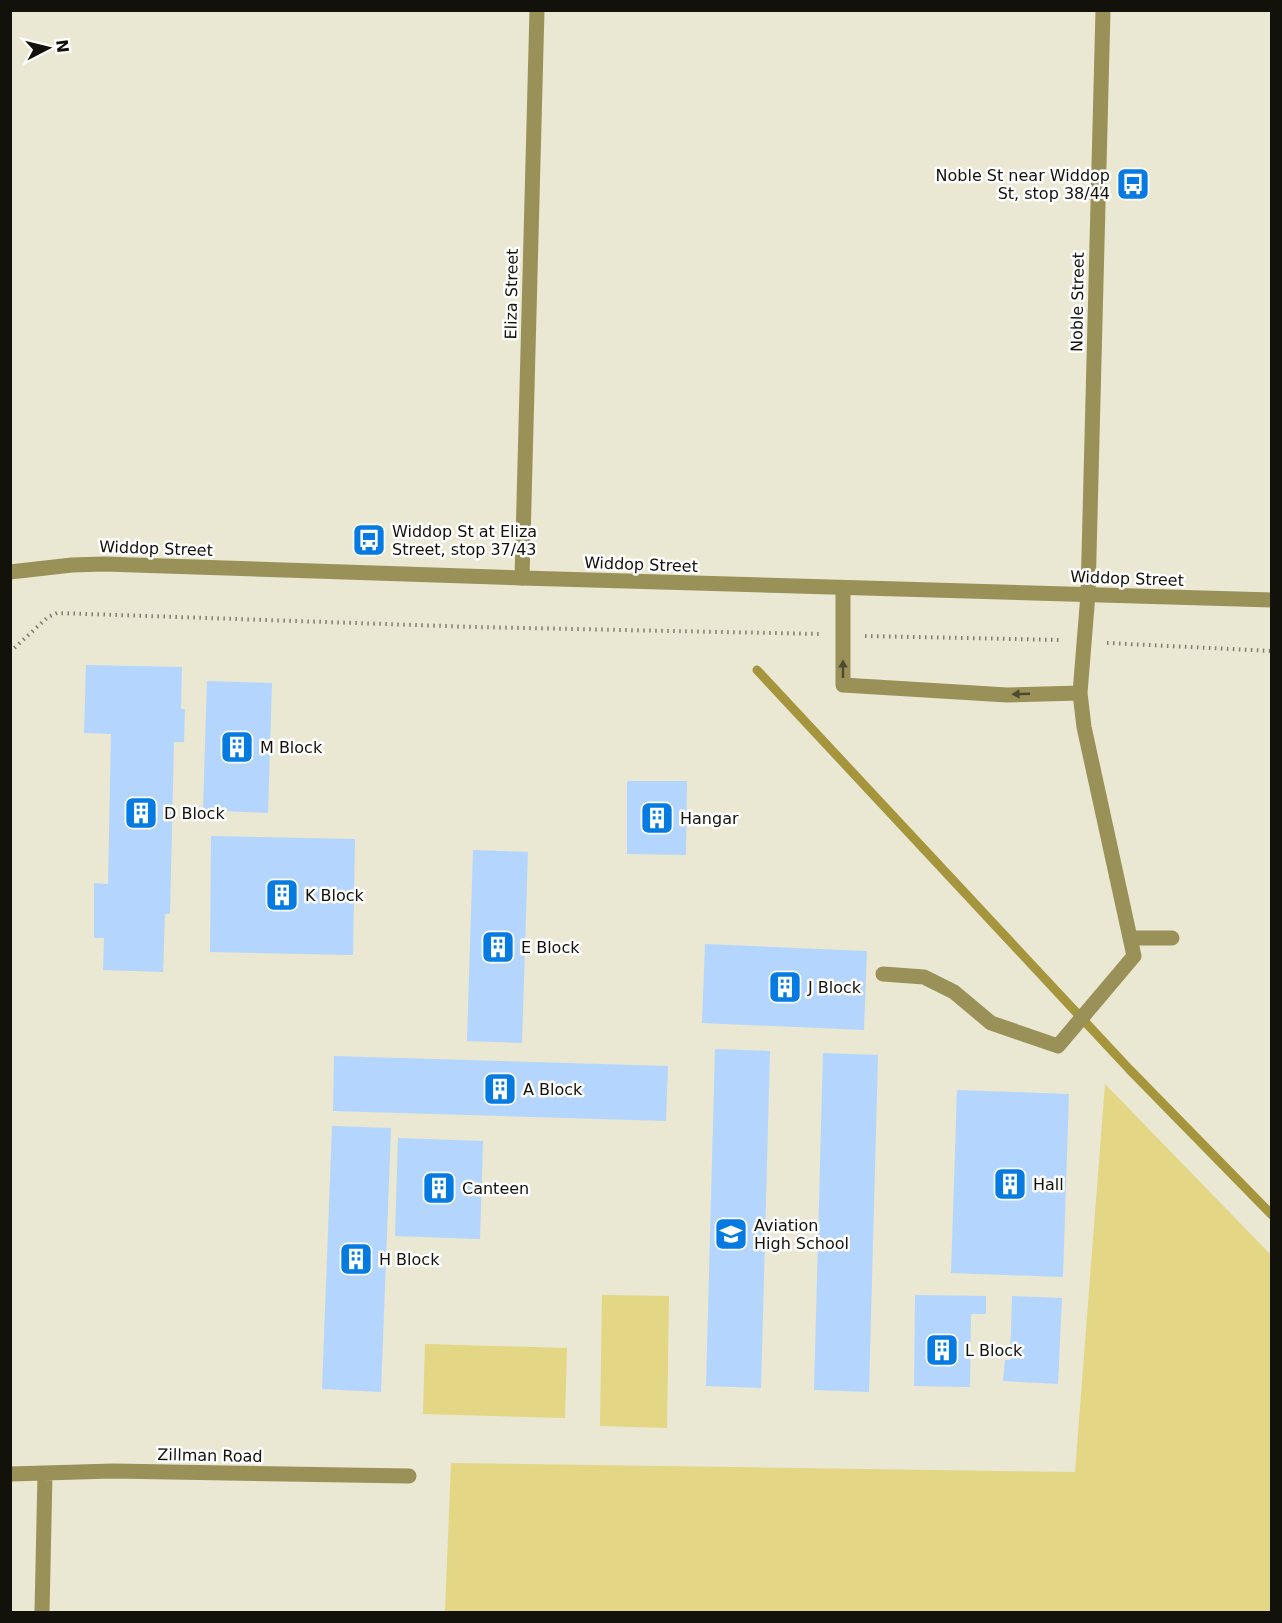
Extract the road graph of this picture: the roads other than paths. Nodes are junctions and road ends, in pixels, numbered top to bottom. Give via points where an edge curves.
1 (537, 10) edge
2 (1102, 10) edge
3 (10, 572) edge
4 (522, 578) junction
5 (843, 588) junction
6 (1088, 594) junction
7 (1272, 600) edge
8 (1080, 693) junction
9 (1131, 938) junction
10 (1172, 938) dead end
11 (883, 974) dead end
12 (10, 1474) edge
13 (45, 1474) junction
14 (409, 1476) dead end
15 (42, 1612) edge

1 - 4 street, Eliza Street
2 - 6 street, Noble Street
3 - 4 street, Widdop Street via 104,564
4 - 5 street, Widdop Street
5 - 6 street, Widdop Street
8 -> 5 street via 1006,695 843,685
6 - 7 street, Widdop Street
6 - 8 street, Noble Street
8 - 9 street, Noble Street via 1084,727
9 - 10 street
9 - 11 street via 1134,956 1058,1046 992,1023 954,992 924,976
12 - 13 street, Zillman Road
13 - 14 street, Zillman Road via 113,1471
13 - 15 street

